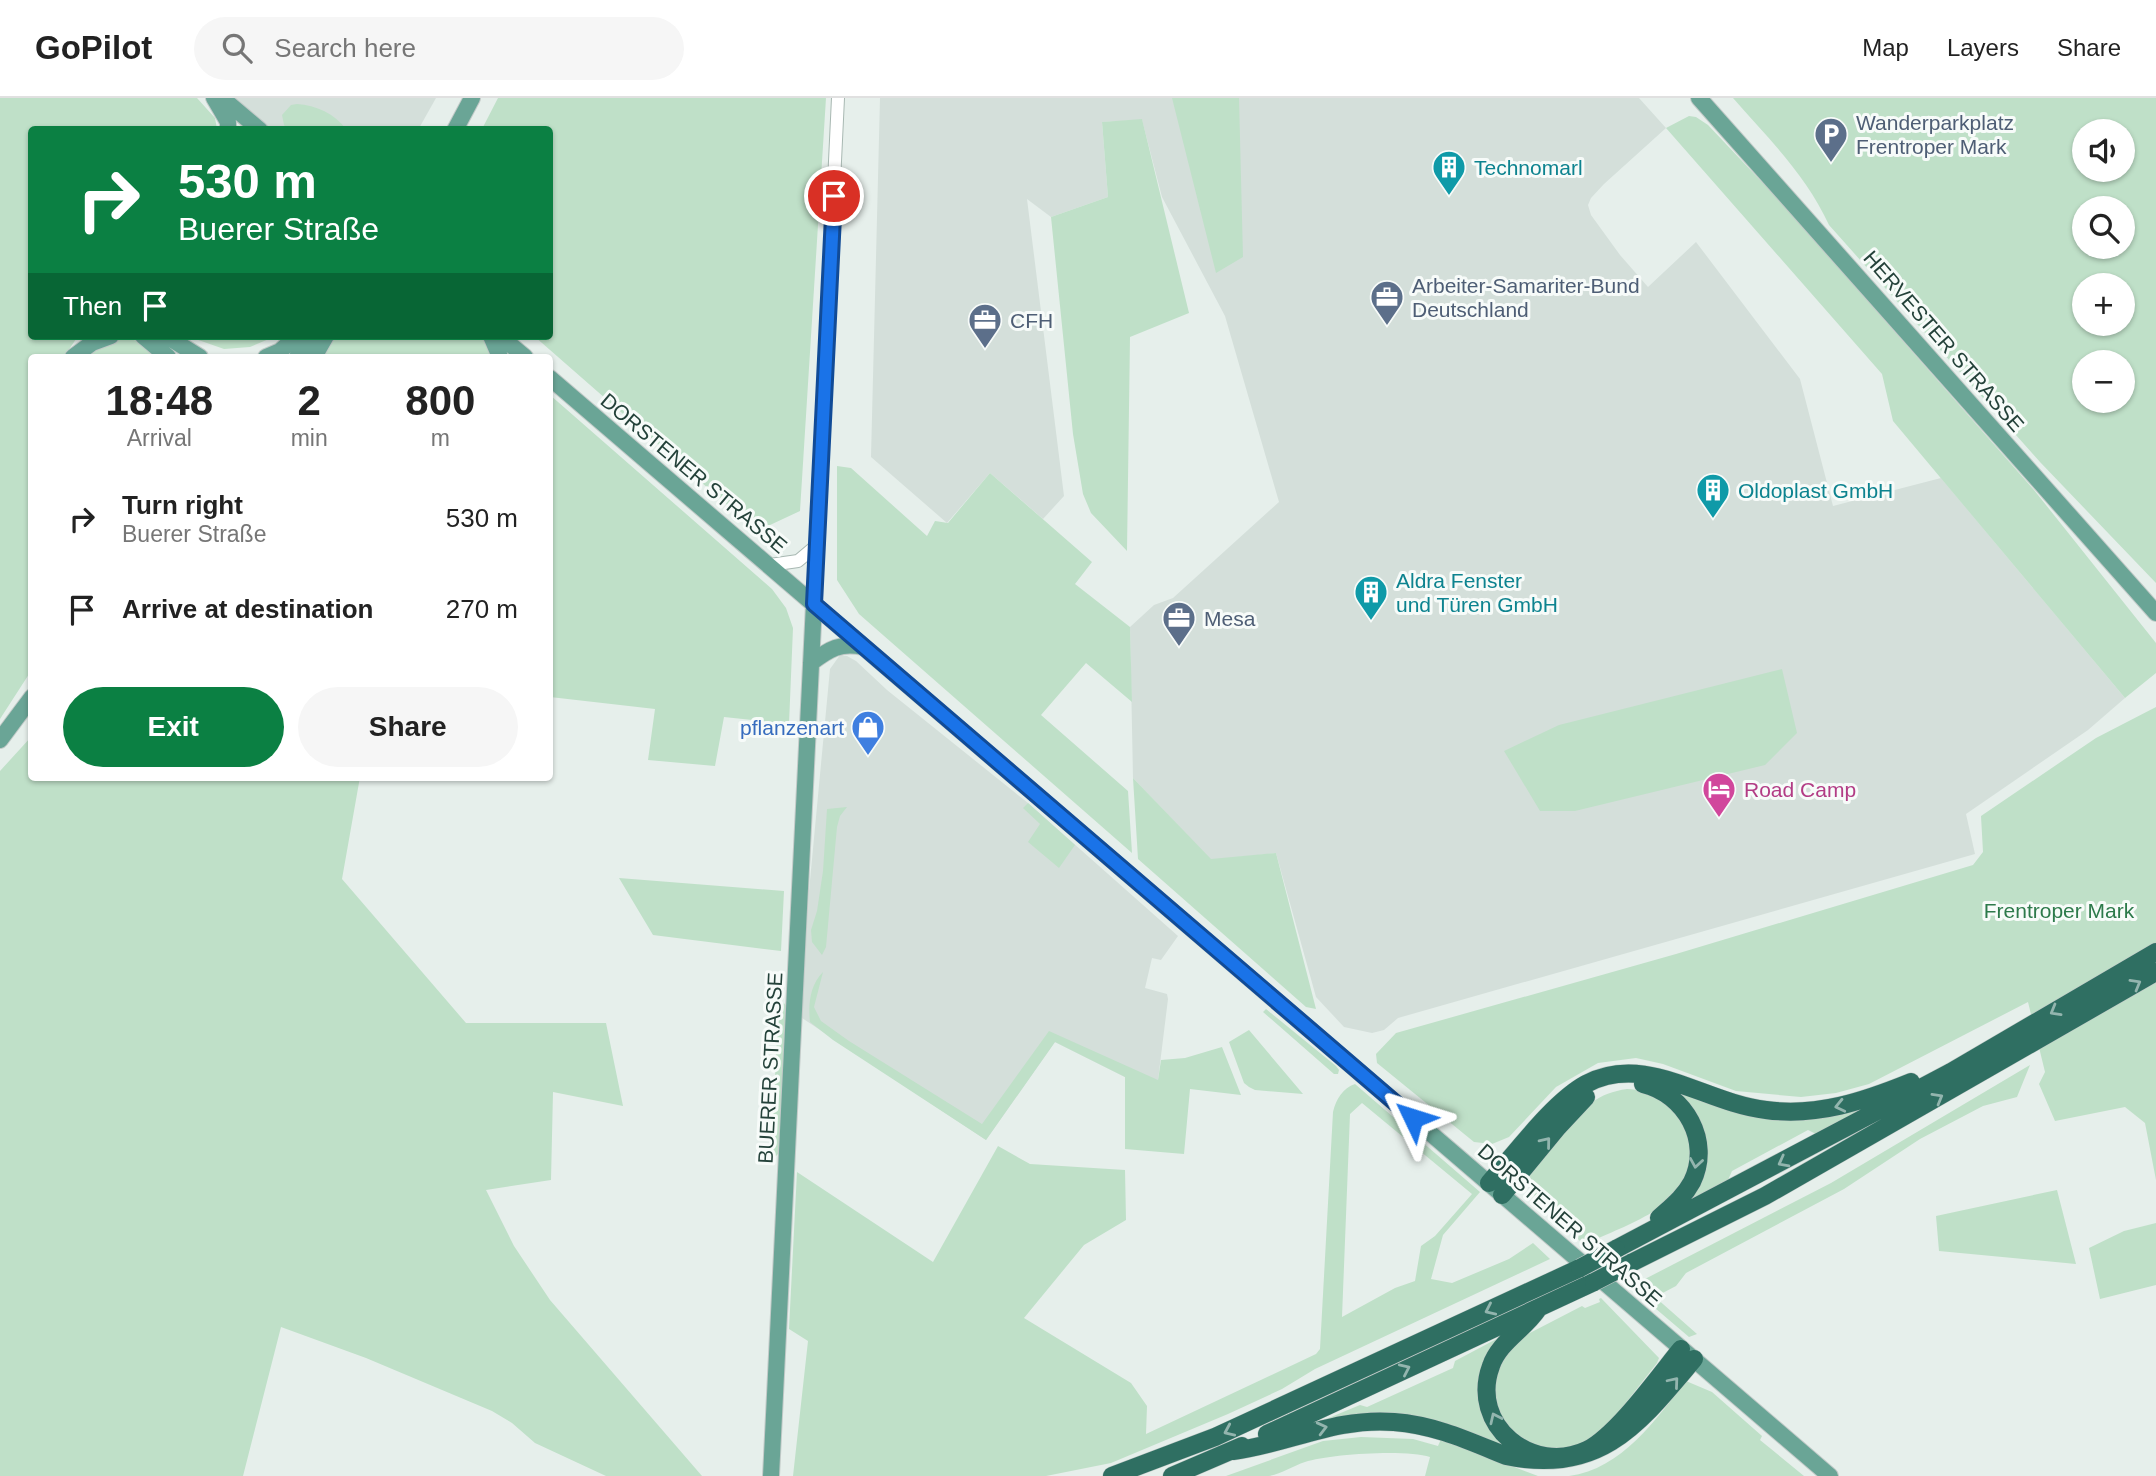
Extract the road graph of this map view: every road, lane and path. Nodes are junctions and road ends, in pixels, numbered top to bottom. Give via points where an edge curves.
1 (214, 98) edge
2 (222, 98) edge
3 (472, 98) edge
4 (838, 98) edge
5 (1699, 98) edge
6 (228, 126) edge
7 (255, 126) edge
8 (458, 126) edge
9 (100, 340) edge
10 (148, 340) edge
11 (172, 340) edge
12 (292, 340) edge
13 (311, 340) edge
14 (505, 340) edge
15 (78, 354) edge
16 (164, 354) edge
17 (195, 354) edge
18 (273, 354) edge
19 (299, 354) edge
20 (521, 354) edge
21 (553, 381) edge
22 (817, 545) junction
23 (770, 565) junction
24 (814, 604) junction
25 (2156, 613) edge
26 (863, 647) junction
27 (811, 663) junction
28 (28, 702) edge
29 (0, 740) edge
30 (2156, 952) edge
31 (2156, 972) edge
32 (1951, 1072) junction
33 (1496, 1189) junction
34 (1637, 1236) junction
35 (1539, 1306) junction
36 (1688, 1354) junction
37 (1233, 1451) junction
38 (771, 1476) edge
39 (1112, 1476) edge
40 (1172, 1476) edge
41 (1830, 1476) edge

1 - 6 main road
2 - 7 main road
3 - 8 main road
4 - 22 street, BUERER STRASSE
5 - 25 main road, HERVESTER STRASSE
9 - 15 main road
10 - 16 main road
11 - 17 main road
12 - 18 main road
13 - 19 main road
14 - 20 main road
21 - 23 main road, DORSTENER STRASSE
22 - 23 street via 798,561
22 - 24 street, BUERER STRASSE
23 - 24 main road, DORSTENER STRASSE
24 - 26 main road, DORSTENER STRASSE
24 - 27 main road, BUERER STRASSE
26 - 27 main road via 842,644
26 - 33 main road, DORSTENER STRASSE
27 - 38 main road, BUERER STRASSE
28 - 29 main road
30 -> 32 highway
35 -> 31 highway, bridge via 1777,1189
32 -> 33 highway via 1934,1071 1849,1104 1788,1112 1730,1104 1651,1075 1610,1075 1571,1094 1547,1118
32 -> 34 highway
33 -> 34 highway via 1588,1095 1623,1082 1646,1084 1664,1092 1684,1110 1696,1132 1699,1150 1693,1178 1684,1193
33 - 36 main road, DORSTENER STRASSE
34 -> 39 highway, bridge via 1552,1281 1215,1437
36 -> 35 highway via 1594,1446 1562,1459 1533,1456 1520,1450 1496,1425 1487,1383 1497,1353
37 -> 35 highway
37 -> 36 highway via 1332,1425 1392,1421 1461,1436 1538,1468 1574,1468 1618,1445
36 - 41 main road, DORSTENER STRASSE
37 - 40 highway

